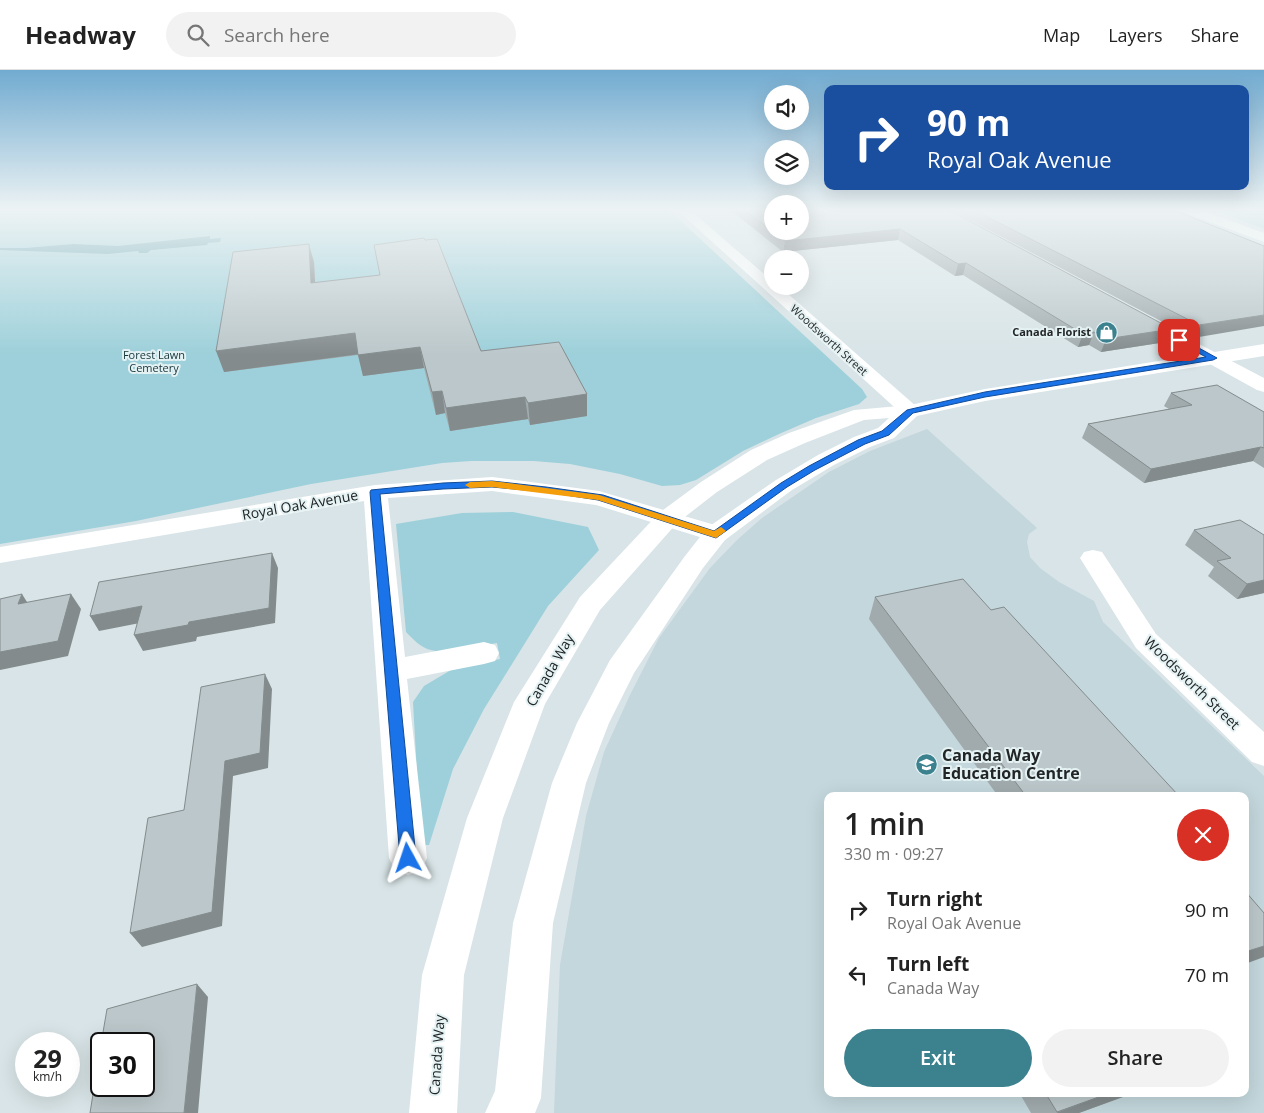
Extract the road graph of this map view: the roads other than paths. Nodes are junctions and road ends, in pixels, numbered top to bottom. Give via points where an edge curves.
1 (737, 258) edge
2 (1122, 309) edge
3 (1264, 350) edge
4 (1213, 358) junction
5 (1264, 386) edge
6 (910, 411) junction
7 (375, 492) junction
8 (668, 518) junction
9 (716, 534) junction
10 (0, 554) edge
11 (1093, 558) dead end
12 (484, 653) dead end
13 (392, 671) junction
14 (1264, 752) edge
15 (408, 858) dead end
16 (433, 1113) edge
17 (509, 1113) edge

1 - 6 street, Woodsworth Street
2 - 4 street
3 - 4 street, Canada Way
4 - 5 street
4 - 6 street, Canada Way via 985,395
6 - 8 street, Canada Way via 861,414 789,441 759,455 718,481
6 - 9 street via 886,433 862,442 801,475
7 - 8 street, Royal Oak Avenue via 492,484 599,498
7 - 10 street, Royal Oak Avenue
7 - 13 street
8 - 9 street, Royal Oak Avenue
8 - 16 street, Canada Way via 590,604 530,702 485,818 443,975
9 - 17 street via 620,668 569,783 533,923 518,1098
11 - 14 street, Woodsworth Street via 1146,641
12 - 13 street
13 - 15 street

